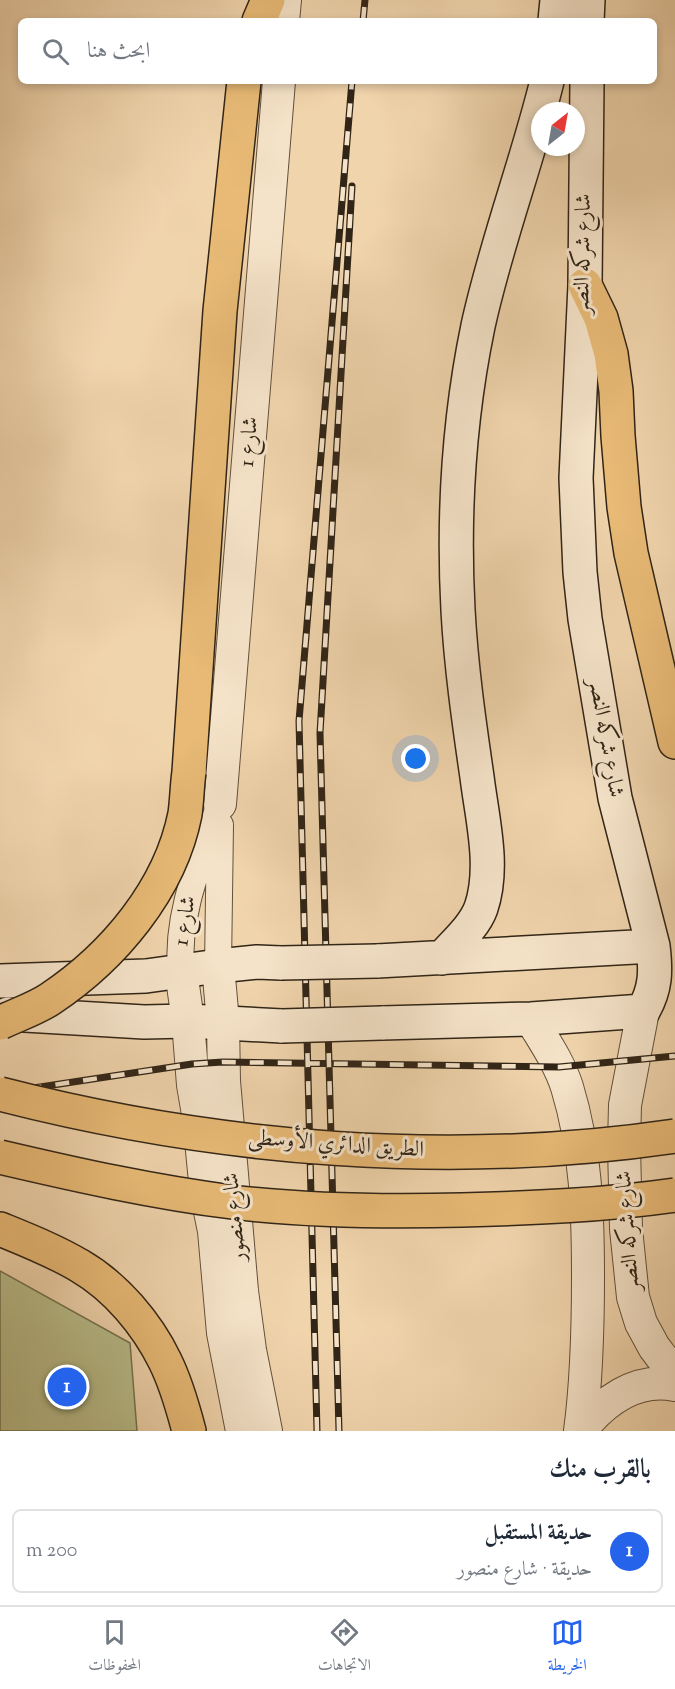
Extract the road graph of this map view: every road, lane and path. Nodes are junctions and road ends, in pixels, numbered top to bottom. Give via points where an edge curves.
1 (268, 0) edge
2 (285, 0) edge
3 (557, 0) edge
4 (588, 0) edge
5 (260, 18) edge
6 (283, 18) edge
7 (555, 18) edge
8 (587, 18) edge
9 (244, 84) edge
10 (279, 84) edge
11 (546, 84) edge
12 (587, 84) edge
13 (585, 285) junction
14 (675, 742) edge
15 (220, 804) junction
16 (653, 946) junction
17 (442, 958) junction
18 (218, 966) junction
19 (181, 971) junction
20 (0, 981) edge
21 (644, 1011) junction
22 (0, 1013) edge
23 (531, 1019) junction
24 (188, 1021) junction
25 (223, 1022) junction
26 (0, 1023) edge
27 (0, 1094) edge
28 (675, 1136) edge
29 (0, 1157) edge
30 (675, 1195) edge
31 (0, 1229) edge
32 (675, 1375) edge
33 (675, 1385) edge
34 (185, 1416) edge
35 (242, 1431) edge
36 (266, 1431) edge
37 (580, 1431) edge

1 - 5 highway
2 - 6 street
3 - 7 main road
4 - 8 main road
9 - 26 highway, bridge via 220,311 185,813 165,872 137,916 93,968 48,1001
10 - 15 street, شارع 1
11 - 17 main road via 488,286 465,406 458,500 458,607 487,879 481,908 472,924
12 - 13 main road, شارع شركه النصر
13 - 14 highway via 601,318 611,354 631,553
13 - 16 main road, شارع شركه النصر via 576,478 580,572 615,798
15 - 18 street, شارع 1
15 - 19 street, شارع 1 via 187,898 181,931
16 - 17 main road
16 - 21 main road, شارع شركه النصر via 652,996
17 - 18 main road, bridge
18 - 19 main road
18 - 25 street, شارع منصور
19 - 20 main road via 146,976
19 - 24 street, شارع منصور
21 - 23 main road
21 - 32 street, شارع شركه النصر via 625,1105 626,1229 633,1297 641,1323
22 - 24 main road
23 - 25 main road, bridge via 282,1026
23 - 37 street, شارع شركه النصر via 567,1087 584,1175 589,1243 588,1339
24 - 25 main road
24 - 35 street, شارع منصور via 223,1333
25 - 36 street, شارع منصور via 224,1081 242,1291
27 - 28 highway, الطريق الدائري الأوسطى, bridge via 134,1123 327,1148 424,1152 534,1150
29 - 30 highway, bridge via 140,1188 232,1202 325,1210 535,1208
31 - 34 highway via 82,1266 115,1293 144,1325 166,1361
33 - 37 street via 653,1384 619,1394 604,1404

